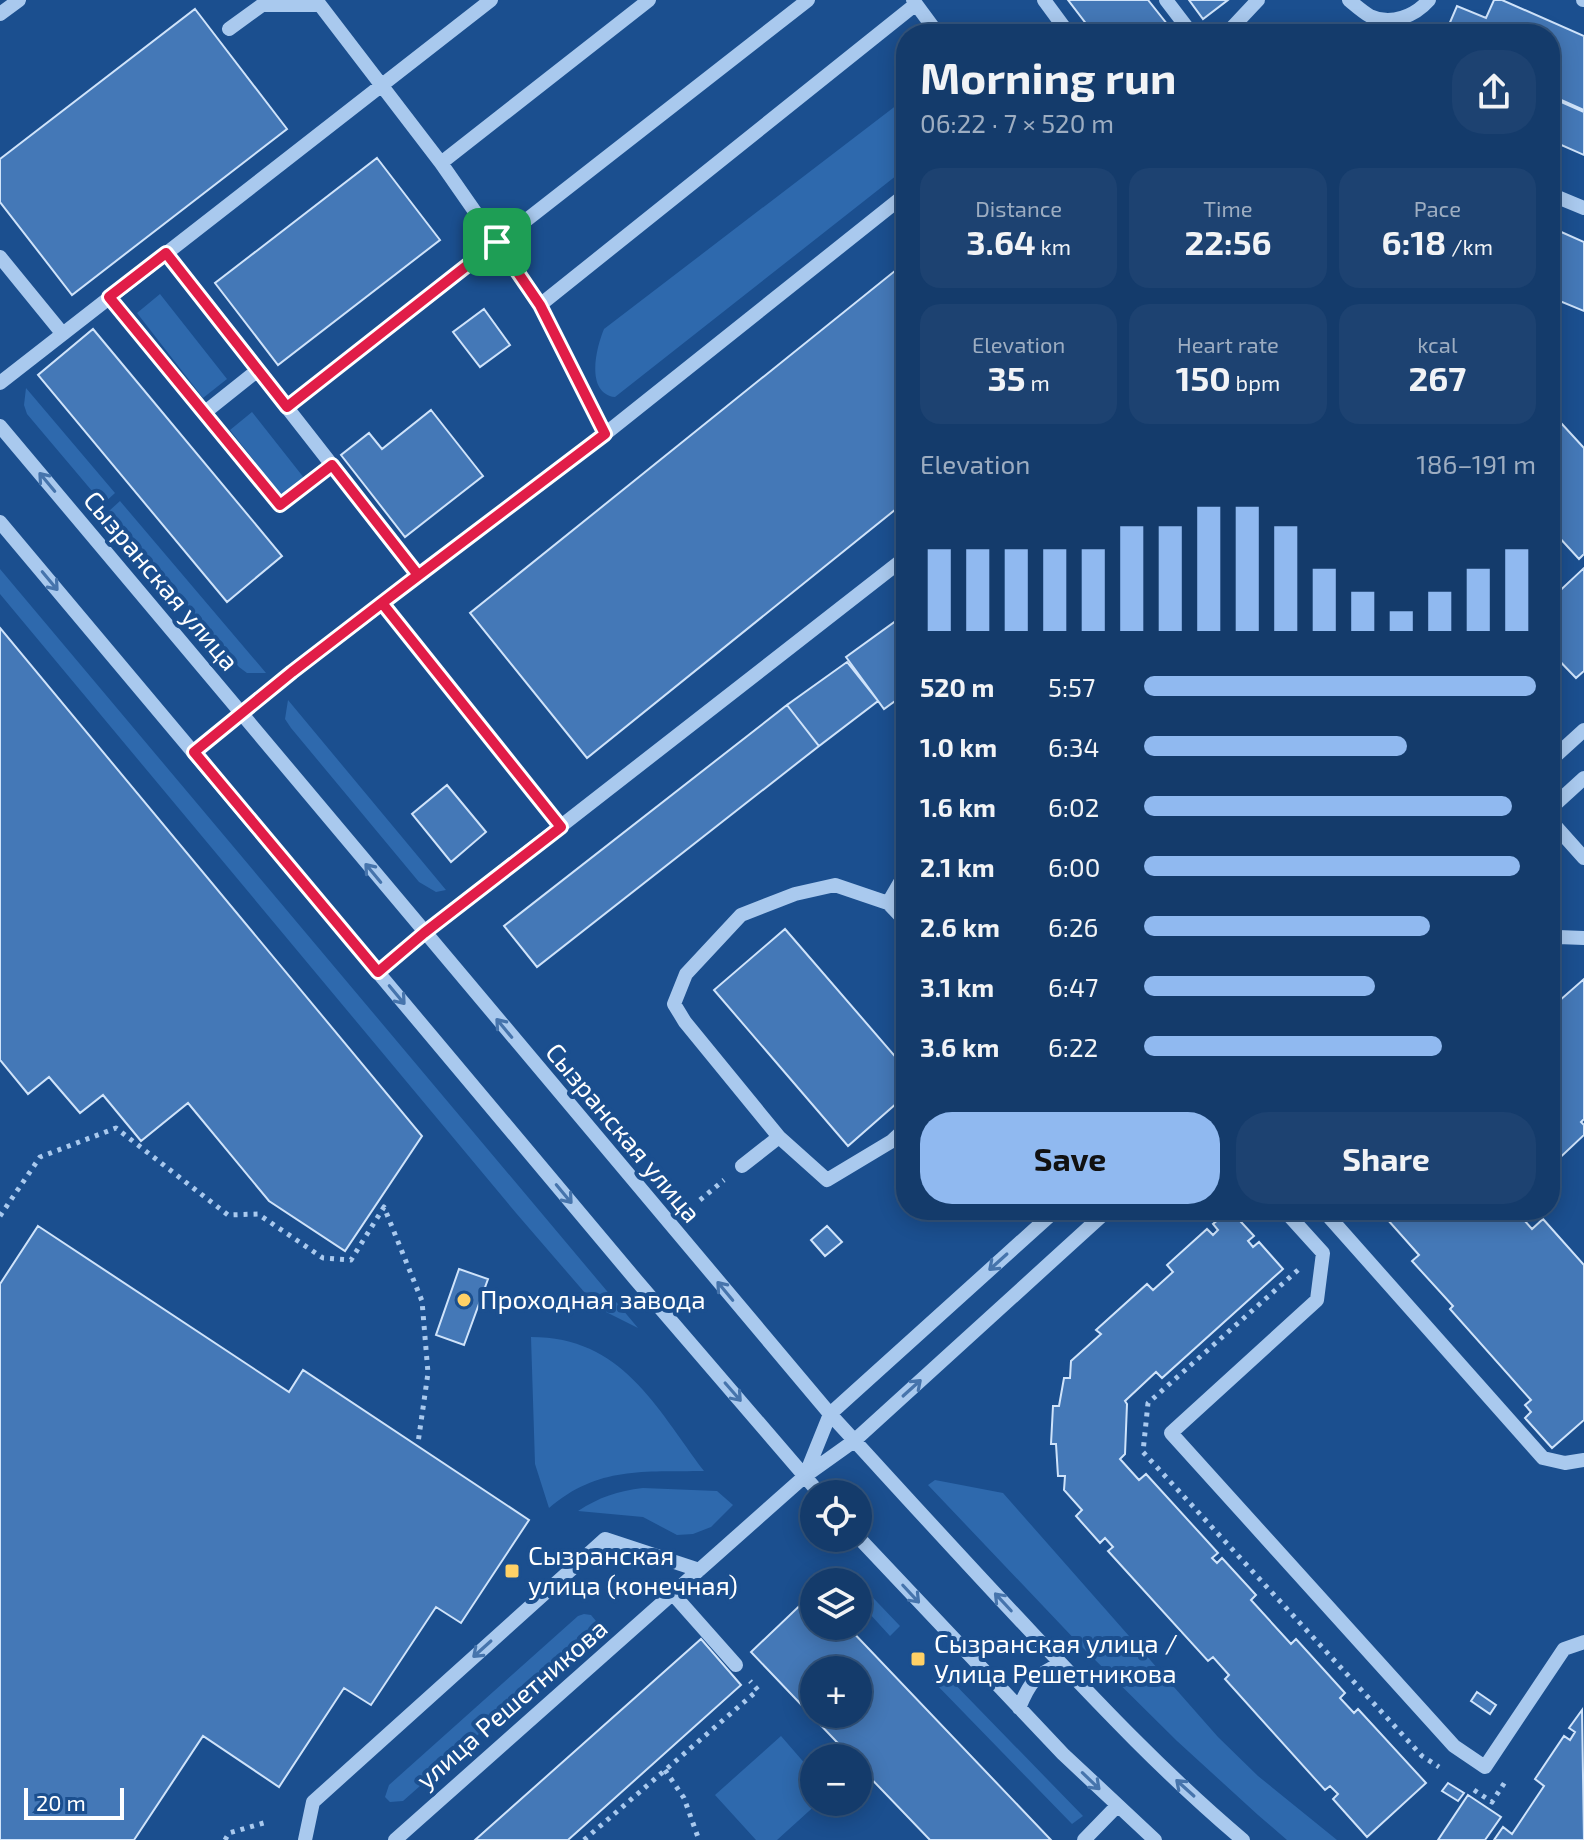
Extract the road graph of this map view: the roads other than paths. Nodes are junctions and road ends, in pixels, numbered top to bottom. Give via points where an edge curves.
1 (19, 0) edge
2 (491, 0) edge
3 (649, 0) edge
4 (808, 0) edge
5 (1044, 0) edge
6 (1166, 0) edge
7 (1258, 0) edge
8 (1349, 0) edge
9 (1429, 0) edge
10 (914, 2) edge
11 (0, 14) edge
12 (930, 24) edge
13 (1062, 24) edge
14 (1184, 24) edge
15 (1235, 24) edge
16 (229, 29) dead end
17 (381, 84) junction
18 (441, 163) junction
19 (1560, 198) edge
20 (896, 202) edge
21 (1584, 208) edge
22 (497, 242) junction
23 (166, 253) junction
24 (0, 257) edge
25 (109, 297) junction
26 (540, 305) junction
27 (62, 333) junction
28 (258, 370) junction
29 (0, 383) edge
30 (287, 407) junction
31 (204, 413) junction
32 (0, 426) edge
33 (605, 434) junction
34 (332, 465) junction
35 (0, 522) edge
36 (896, 565) edge
37 (418, 575) junction
38 (382, 603) junction
39 (240, 714) junction
40 (1584, 730) edge
41 (194, 752) junction
42 (1560, 752) edge
43 (1584, 778) edge
44 (1560, 800) edge
45 (561, 827) junction
46 (1560, 831) edge
47 (1584, 858) edge
48 (896, 889) edge
49 (888, 903) junction
50 (896, 911) edge
51 (424, 933) junction
52 (1560, 937) edge
53 (1584, 938) edge
54 (378, 972) junction
55 (779, 1137) junction
56 (896, 1137) edge
57 (742, 1166) road end
58 (1045, 1220) edge
59 (1097, 1220) edge
60 (1293, 1220) edge
61 (1332, 1220) edge
62 (830, 1414) junction
63 (854, 1441) junction
64 (1584, 1460) edge
65 (805, 1476) junction
66 (808, 1480) edge
67 (872, 1552) edge
68 (699, 1570) junction
69 (673, 1594) junction
70 (1584, 1642) edge
71 (1061, 1664) junction
72 (736, 1665) dead end
73 (1019, 1708) junction
74 (1117, 1806) junction
75 (305, 1840) edge
76 (395, 1840) edge
77 (1084, 1840) edge
78 (1155, 1840) edge
79 (1243, 1840) edge

1 - 11 street
2 - 17 street
3 - 18 street
4 - 22 street
5 - 13 street
6 - 14 street
7 - 15 street
8 - 9 street via 1372,17 1401,20
10 - 12 street
10 - 26 street
16 - 17 street via 262,5 320,5
17 - 18 street
17 - 23 street
18 - 22 street
19 - 21 street
20 - 33 street
22 - 26 street
22 - 30 street
23 - 25 street
23 - 28 street
24 - 27 street
25 - 27 street
25 - 31 street
26 - 33 street
27 - 29 street
28 - 30 street
28 - 31 street
30 - 34 street
31 - 34 street via 280,505
39 -> 32 street, Сызранская улица
33 - 37 street
34 - 37 street
35 -> 41 street
36 - 45 street
37 - 38 street
38 - 39 street
38 - 45 street
39 - 41 street
51 -> 39 street, Сызранская улица
40 - 42 street
41 - 54 street
43 - 44 street
45 - 51 street
46 - 47 street
48 - 49 street
49 - 50 street
49 - 55 street via 835,885 795,894 741,915 686,974 674,1004
51 - 54 street
62 -> 51 street, Сызранская улица
52 - 53 street
54 -> 65 street
55 - 56 street via 827,1180
55 - 57 street
58 -> 62 street, улица Решетникова
63 -> 59 street, улица Решетникова
60 - 70 street via 1323,1253 1317,1300 1171,1433 1454,1746 1485,1767 1564,1649
61 - 64 street via 1543,1458
62 - 63 street, Сызранская улица
62 - 65 street, улица Решетникова
63 - 65 street, улица Решетникова
71 -> 63 street, Сызранская улица
65 - 66 street
65 - 68 street, улица Решетникова
67 -> 73 street
68 - 69 street, улица Решетникова
68 -> 75 street via 605,1539 313,1802
69 - 72 street
69 - 76 street, улица Решетникова
71 - 73 street via 1029,1685
79 -> 71 street, Сызранская улица
73 -> 74 street
74 - 77 street
74 - 78 street

